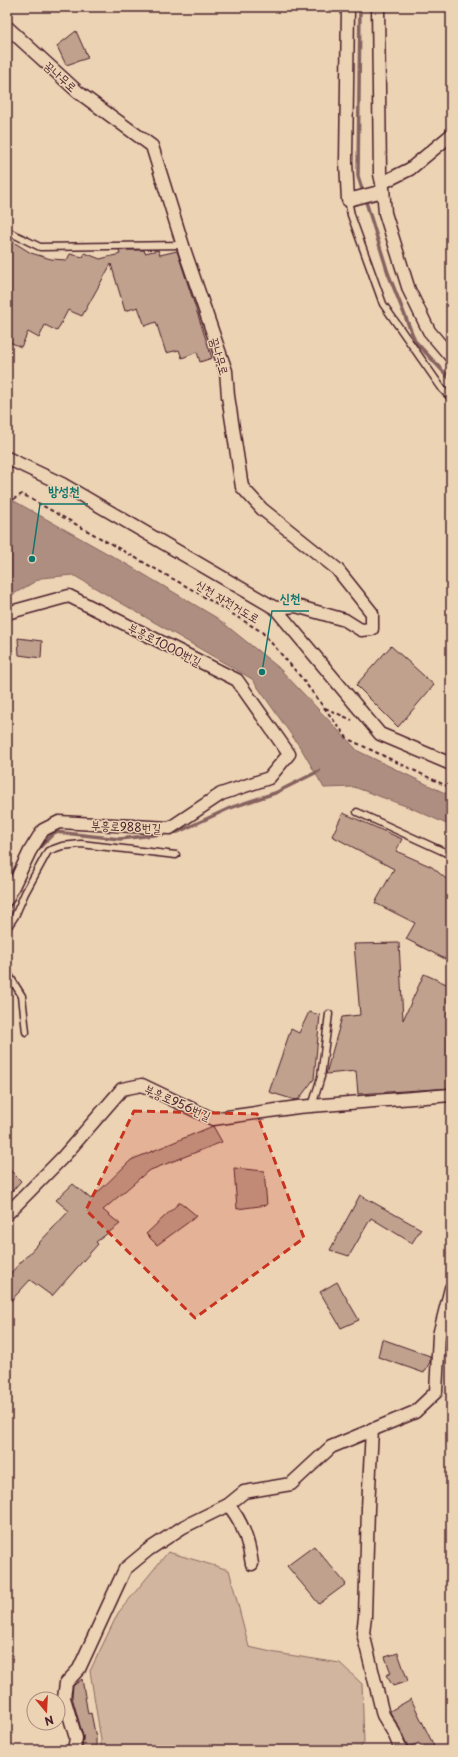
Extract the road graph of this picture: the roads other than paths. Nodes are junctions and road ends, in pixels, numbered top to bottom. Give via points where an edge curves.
1 (348, 7) edge
2 (378, 7) edge
3 (7, 26) edge
4 (451, 134) edge
5 (382, 187) junction
6 (348, 200) junction
7 (7, 231) edge
8 (184, 245) junction
9 (451, 357) edge
10 (451, 398) edge
11 (7, 458) edge
12 (275, 608) junction
13 (7, 612) edge
14 (289, 754) joint
15 (451, 764) edge
16 (357, 812) dead end
17 (176, 855) dead end
18 (451, 855) edge
19 (7, 899) edge
20 (7, 928) edge
21 (7, 972) edge
22 (329, 1014) dead end
23 (26, 1032) dead end
24 (451, 1096) edge
25 (312, 1106) junction
26 (7, 1214) edge
27 (451, 1288) edge
28 (372, 1429) junction
29 (228, 1505) junction
30 (252, 1564) dead end
31 (74, 1750) edge
32 (401, 1750) edge

1 - 6 street
2 - 5 street
3 - 8 street, 꿈나무로 via 78,92 152,146
4 - 5 street via 410,169
5 - 6 street
5 - 9 street via 384,213 409,290 429,330
6 - 10 lane via 383,304
7 - 8 lane via 40,247
8 - 12 street, 꿈나무로 via 226,371 242,487 262,509 337,568 372,613 372,629 361,630 345,620 296,606
11 - 12 street via 62,484
12 - 15 street via 380,734
13 - 14 street, 부흥로1000번길 via 68,596 237,680
14 - 19 street, 부흥로988번길 via 269,778 221,794 170,828 59,822 43,830
16 - 18 lane
17 - 20 lane via 81,844 48,851
21 - 23 lane via 22,996
22 - 25 lane via 321,1077
24 - 25 street, 부흥로956번길
25 - 26 street, 부흥로956번길 via 213,1119 142,1085 122,1089 63,1157
27 - 28 street via 439,1335 436,1392 415,1412
28 - 29 street via 331,1447 291,1484 244,1492
28 - 32 street via 363,1633 383,1715
29 - 30 street via 237,1515 250,1548
29 - 31 street via 182,1527 125,1569 79,1669 66,1683 64,1698 76,1738

